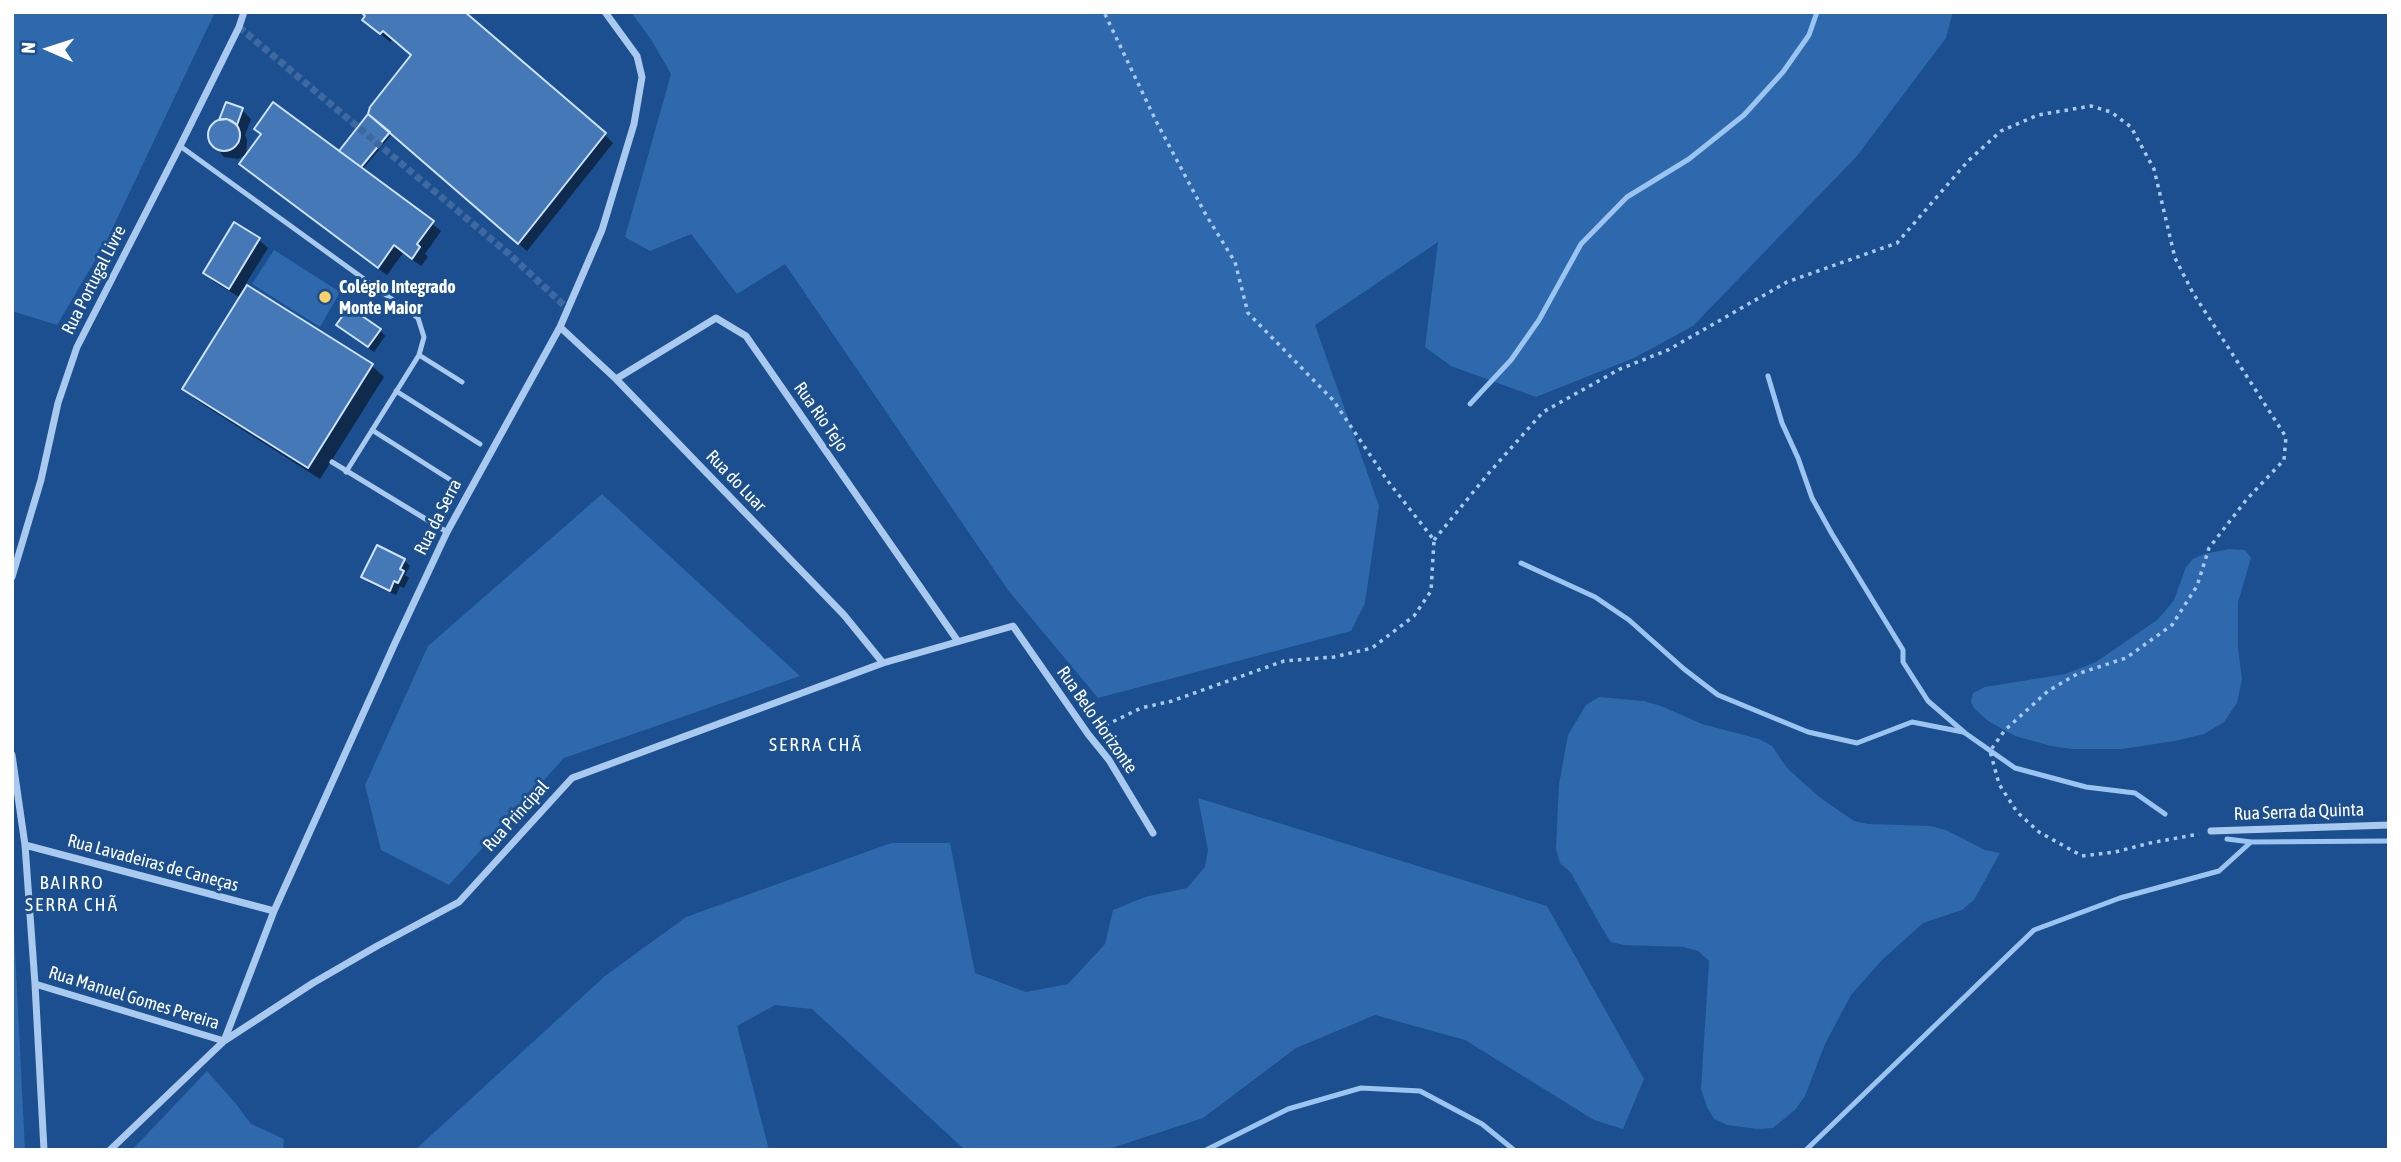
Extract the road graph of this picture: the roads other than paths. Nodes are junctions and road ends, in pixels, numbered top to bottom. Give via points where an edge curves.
1 (244, 12) edge
2 (605, 12) edge
3 (180, 146) junction
4 (560, 327) junction
5 (419, 355) junction
6 (616, 379) junction
7 (462, 382) dead end
8 (396, 391) junction
9 (372, 430) junction
10 (480, 444) dead end
11 (332, 462) dead end
12 (346, 472) junction
13 (457, 484) dead end
14 (447, 532) junction
15 (12, 577) edge
16 (1013, 626) joint
17 (957, 640) junction
18 (883, 663) junction
19 (12, 755) edge
20 (15, 800) edge
21 (2389, 825) edge
22 (2211, 831) dead end
23 (1153, 833) dead end
24 (25, 845) junction
25 (274, 911) junction
26 (35, 984) junction
27 (223, 1041) junction
28 (44, 1150) edge
29 (110, 1150) edge

1 - 3 street, Rua Portugal Livre
2 - 4 street, Rua da Serra via 637,55 641,86 602,230
3 - 5 lane via 418,318 424,337
3 - 15 street, Rua Portugal Livre via 77,347
4 - 6 street, Rua do Luar
4 - 14 street, Rua da Serra
5 - 7 lane
5 - 8 lane
6 - 17 street, Rua Rio Tejo via 716,318 746,336
6 - 18 street, Rua do Luar via 844,615
8 - 9 lane
8 - 10 lane
9 - 12 lane
9 - 13 lane
11 - 12 lane
12 - 14 lane
14 - 25 street, Rua da Serra
16 - 17 street, Rua Principal
16 - 23 street, Rua Belo Horizonte via 1109,760
17 - 18 street, Rua Principal
18 - 27 street, Rua Principal via 572,778 459,902 323,977
19 - 20 street
20 - 24 street
21 - 22 street, Rua Serra da Quinta
24 - 25 street, Rua Lavadeiras de Caneças
24 - 26 street
25 - 27 street, Rua da Serra
26 - 27 street, Rua Manuel Gomes Pereira
26 - 28 street
27 - 29 street, Rua Principal

